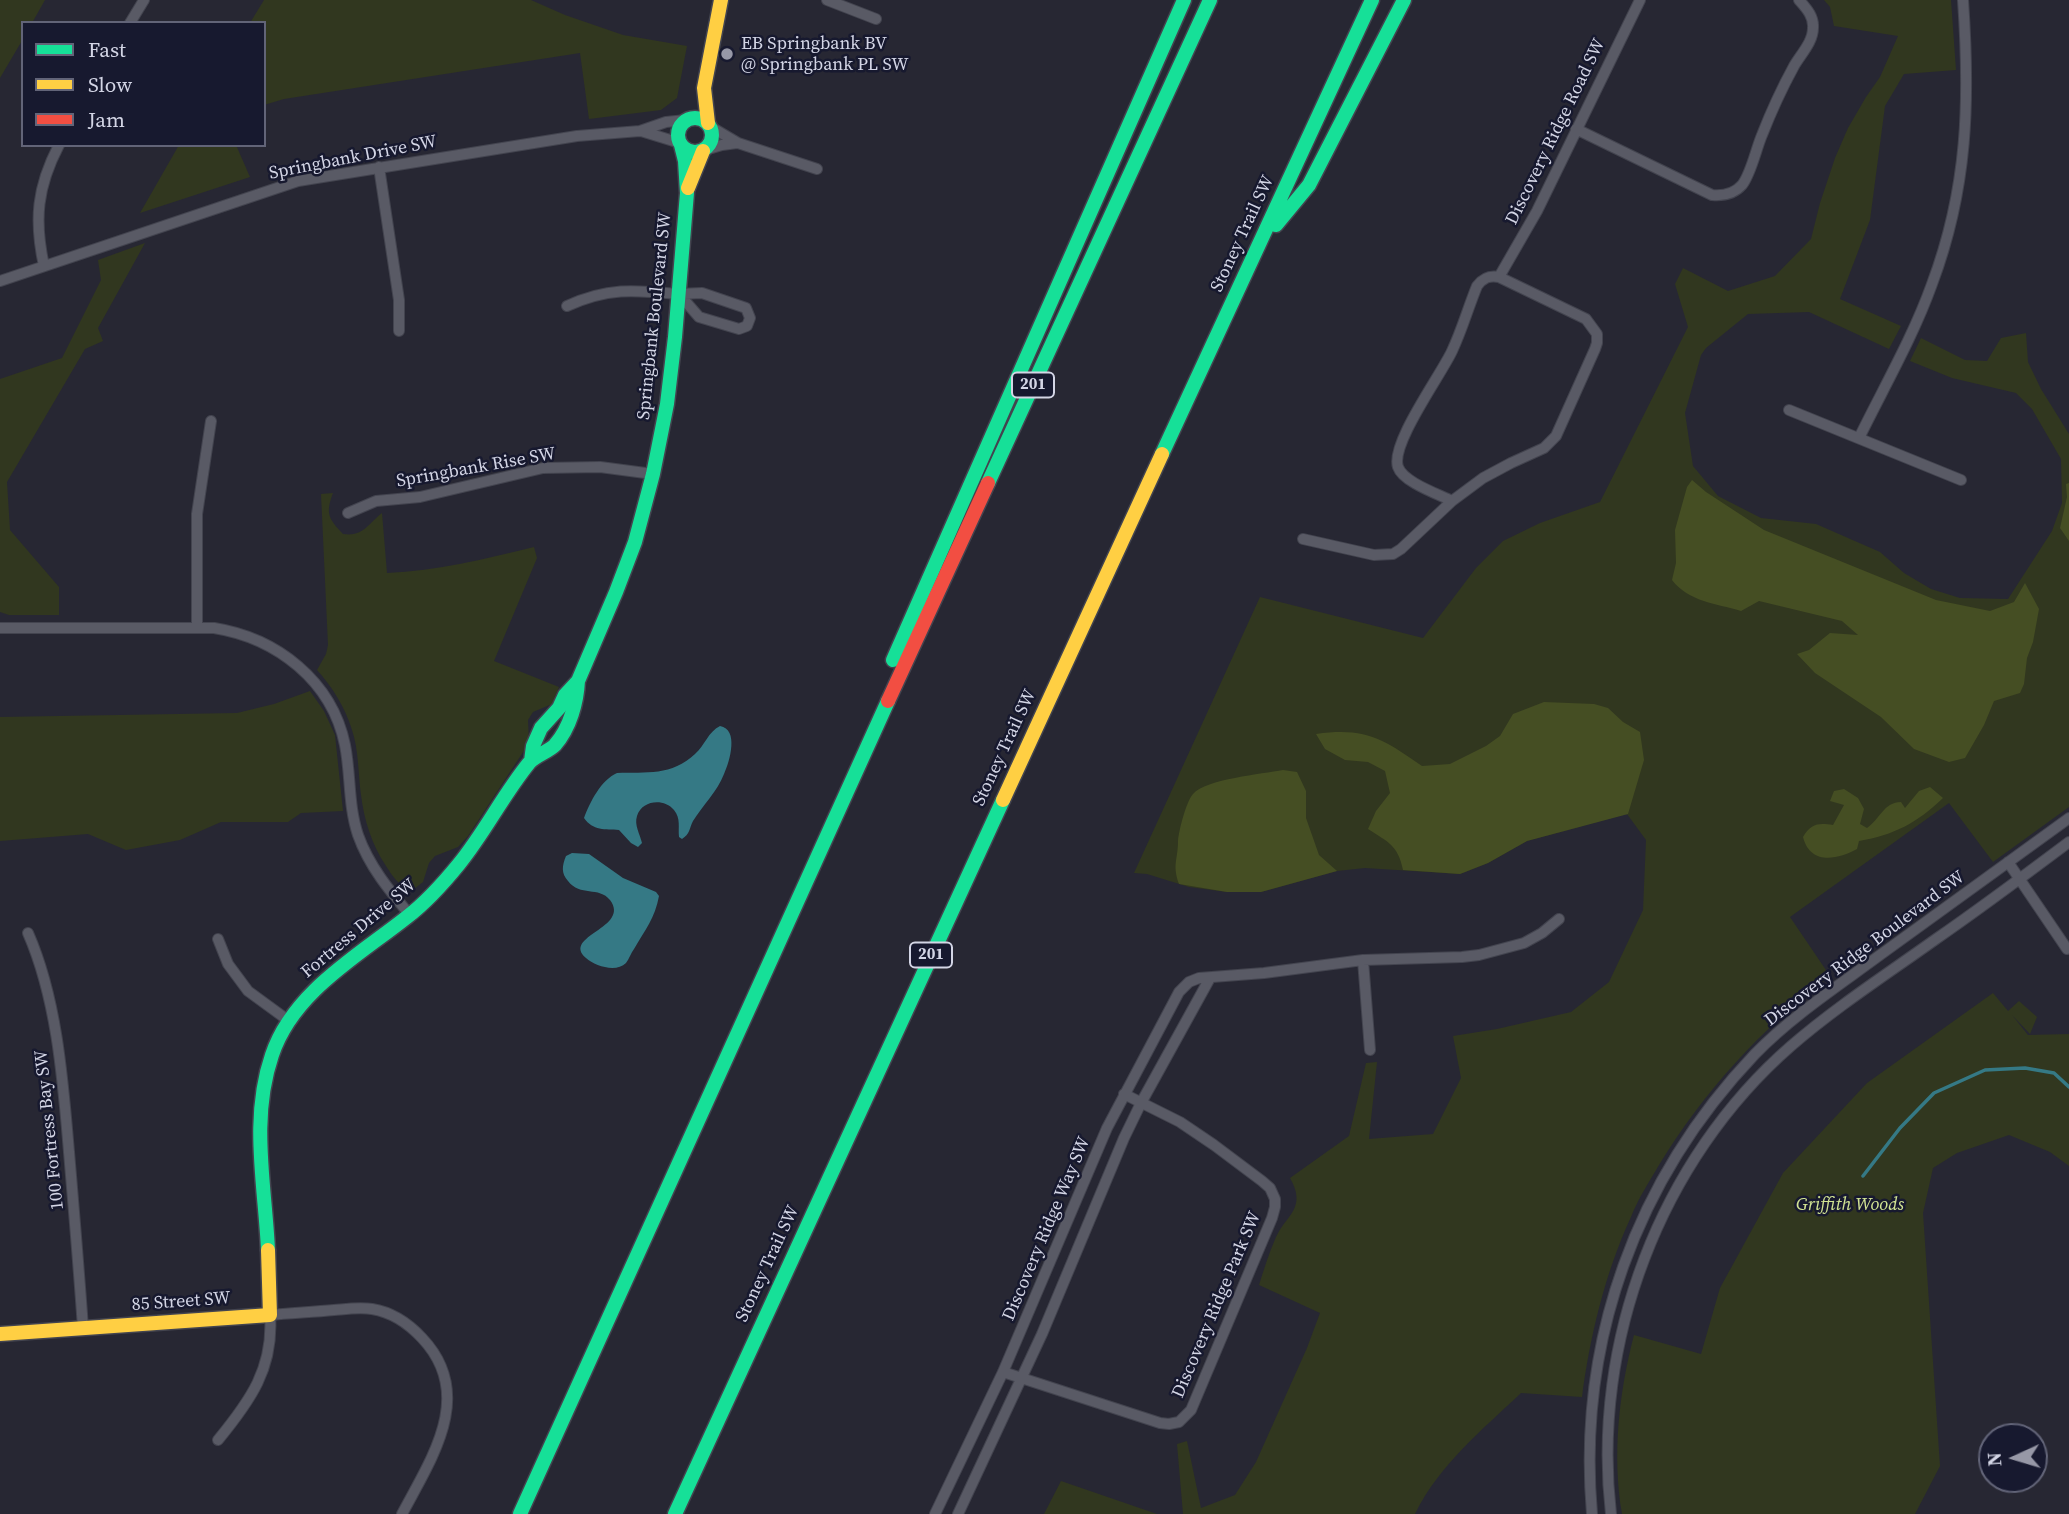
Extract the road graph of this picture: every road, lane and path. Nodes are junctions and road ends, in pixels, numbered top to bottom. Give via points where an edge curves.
1 (144, 0) edge
2 (720, 0) edge
3 (828, 0) edge
4 (1184, 0) edge
5 (1210, 0) edge
6 (1373, 0) edge
7 (1404, 0) edge
8 (1640, 0) edge
9 (1799, 0) edge
10 (1963, 0) edge
11 (876, 19) dead end
12 (131, 21) edge
13 (704, 88) junction
14 (688, 119) junction
15 (710, 125) junction
16 (1576, 129) junction
17 (640, 131) junction
18 (738, 143) junction
19 (681, 144) junction
20 (58, 147) edge
21 (704, 150) junction
22 (379, 167) junction
23 (817, 169) dead end
24 (687, 193) junction
25 (1256, 251) junction
26 (44, 266) junction
27 (1499, 277) junction
28 (0, 281) edge
29 (679, 294) junction
30 (567, 306) dead end
31 (399, 331) dead end
32 (1789, 410) dead end
33 (211, 421) dead end
34 (1859, 438) junction
35 (653, 474) junction
36 (1961, 480) dead end
37 (1452, 501) junction
38 (348, 513) dead end
39 (1303, 538) dead end
40 (197, 627) junction
41 (0, 628) edge
42 (578, 681) junction
43 (531, 761) junction
44 (856, 771) junction
45 (2069, 818) edge
46 (2069, 842) edge
47 (2008, 862) junction
48 (2019, 878) junction
49 (411, 915) junction
50 (1559, 919) dead end
51 (28, 933) dead end
52 (218, 939) dead end
53 (2067, 949) dead end
54 (1363, 960) junction
55 (1872, 961) junction
56 (1883, 976) junction
57 (1210, 978) junction
58 (289, 1021) junction
59 (1370, 1050) dead end
60 (1755, 1054) junction
61 (1768, 1067) junction
62 (1124, 1094) junction
63 (1141, 1103) junction
64 (1661, 1180) junction
65 (1677, 1189) junction
66 (1064, 1232) junction
67 (1082, 1239) junction
68 (270, 1315) junction
69 (83, 1328) junction
70 (0, 1334) edge
71 (1003, 1372) junction
72 (1023, 1378) junction
73 (1589, 1437) junction
74 (1608, 1437) junction
75 (218, 1440) dead end
76 (941, 1502) junction
77 (958, 1513) edge
78 (402, 1514) edge
79 (520, 1514) edge
80 (675, 1514) edge
81 (935, 1514) edge
82 (1592, 1514) edge
83 (1611, 1514) edge

1 - 12 street
2 - 13 main road
3 - 11 street
4 - 44 main road via 894,656
5 - 44 main road, 201
6 - 25 main road, Stoney Trail SW / 201
7 - 25 main road via 1309,184
8 - 16 street, Discovery Ridge Road SW
9 - 16 street via 1811,14 1812,36 1768,120 1746,178 1732,193 1712,195
10 - 34 street via 1967,108 1953,216 1919,317
13 - 14 main road
13 - 15 main road
14 - 15 main road via 701,118
14 - 17 street, Springbank Drive SW
14 - 19 main road via 679,129
15 - 18 street
15 - 21 main road via 712,142
16 - 27 street, Discovery Ridge Road SW
17 - 19 street, Springbank Drive SW
17 - 22 street, Springbank Drive SW via 577,136
18 - 21 street
18 - 23 street
19 - 21 main road via 693,153
19 - 24 main road, Springbank Boulevard SW
20 - 26 street via 39,200 37,225
21 - 24 main road, Springbank Boulevard SW
22 - 26 street, Springbank Drive SW via 277,187
22 - 31 street via 399,300
24 - 29 main road, Springbank Boulevard SW
25 - 80 main road, Stoney Trail SW / 201
26 - 28 street, Springbank Drive SW
27 - 37 street via 1485,278 1477,286 1451,353 1398,451 1398,467 1404,477
27 - 37 street via 1586,319 1595,329 1597,343 1556,436 1544,448 1483,478
29 - 29 street via 699,317 739,330 749,322 748,311 742,307 702,293
29 - 30 street via 615,292
29 - 35 main road, Springbank Boulevard SW via 667,404
32 - 34 street
33 - 40 street via 197,514
34 - 36 street
35 - 38 street, Springbank Rise SW via 600,467 543,468 420,497 376,501
35 - 42 main road, Springbank Boulevard SW via 635,542
37 - 39 street via 1393,554 1374,555
40 - 41 street
40 - 49 street via 229,630 264,642 296,663 317,686 345,743 354,821 365,853
42 - 43 main road, Fortress Drive SW via 541,728
42 - 43 main road, Fortress Drive SW via 577,699 565,731 554,746
43 - 49 main road, Fortress Drive SW via 459,864
44 - 79 main road, 201
45 - 47 street, Discovery Ridge Boulevard SW
46 - 48 street, Discovery Ridge Boulevard SW
47 - 48 street
47 - 55 street, Discovery Ridge Boulevard SW
48 - 53 street
48 - 56 street, Discovery Ridge Boulevard SW
49 - 58 main road, Fortress Drive SW via 355,956 308,997
50 - 54 street, Discovery Ridge Way SW via 1524,943 1479,955
51 - 69 street, 100 Fortress Bay SW via 45,982 62,1071
52 - 58 street via 228,964 248,991
54 - 57 street, Discovery Ridge Way SW
54 - 59 street
55 - 56 street
55 - 60 street, Discovery Ridge Boulevard SW
56 - 61 street, Discovery Ridge Boulevard SW via 1825,1017
57 - 62 street, Discovery Ridge Way SW via 1189,982 1179,992
57 - 63 street, Discovery Ridge Way SW
58 - 68 main road, Fortress Drive SW via 272,1054 260,1105
60 - 61 street
60 - 64 street, Discovery Ridge Boulevard SW via 1711,1106
61 - 65 street, Discovery Ridge Boulevard SW via 1731,1107
62 - 63 street, Discovery Ridge Park SW
62 - 66 street, Discovery Ridge Way SW
63 - 67 street, Discovery Ridge Way SW
63 - 72 street, Discovery Ridge Park SW via 1214,1144 1273,1193 1272,1218 1216,1353 1191,1410 1179,1422 1169,1424
64 - 65 street
64 - 73 street, Discovery Ridge Boulevard SW via 1632,1242 1609,1309
65 - 74 street, Discovery Ridge Boulevard SW via 1640,1270 1620,1338
66 - 67 street
66 - 71 street, Discovery Ridge Way SW
67 - 72 street, Discovery Ridge Way SW
68 - 69 main road, 85 Street SW
68 - 75 street via 270,1348 264,1367 242,1410
68 - 78 street, 85 Street SW via 365,1308 393,1316 419,1334 434,1353 447,1387 447,1412 441,1436
69 - 70 main road, 85 Street SW
71 - 72 street, Discovery Ridge Park SW
71 - 76 street, Discovery Ridge Way SW
72 - 77 street, Discovery Ridge Way SW
73 - 74 street
73 - 82 street, Discovery Ridge Boulevard SW
74 - 83 street, Discovery Ridge Boulevard SW
76 - 77 street
76 - 81 street, Discovery Ridge Way SW

